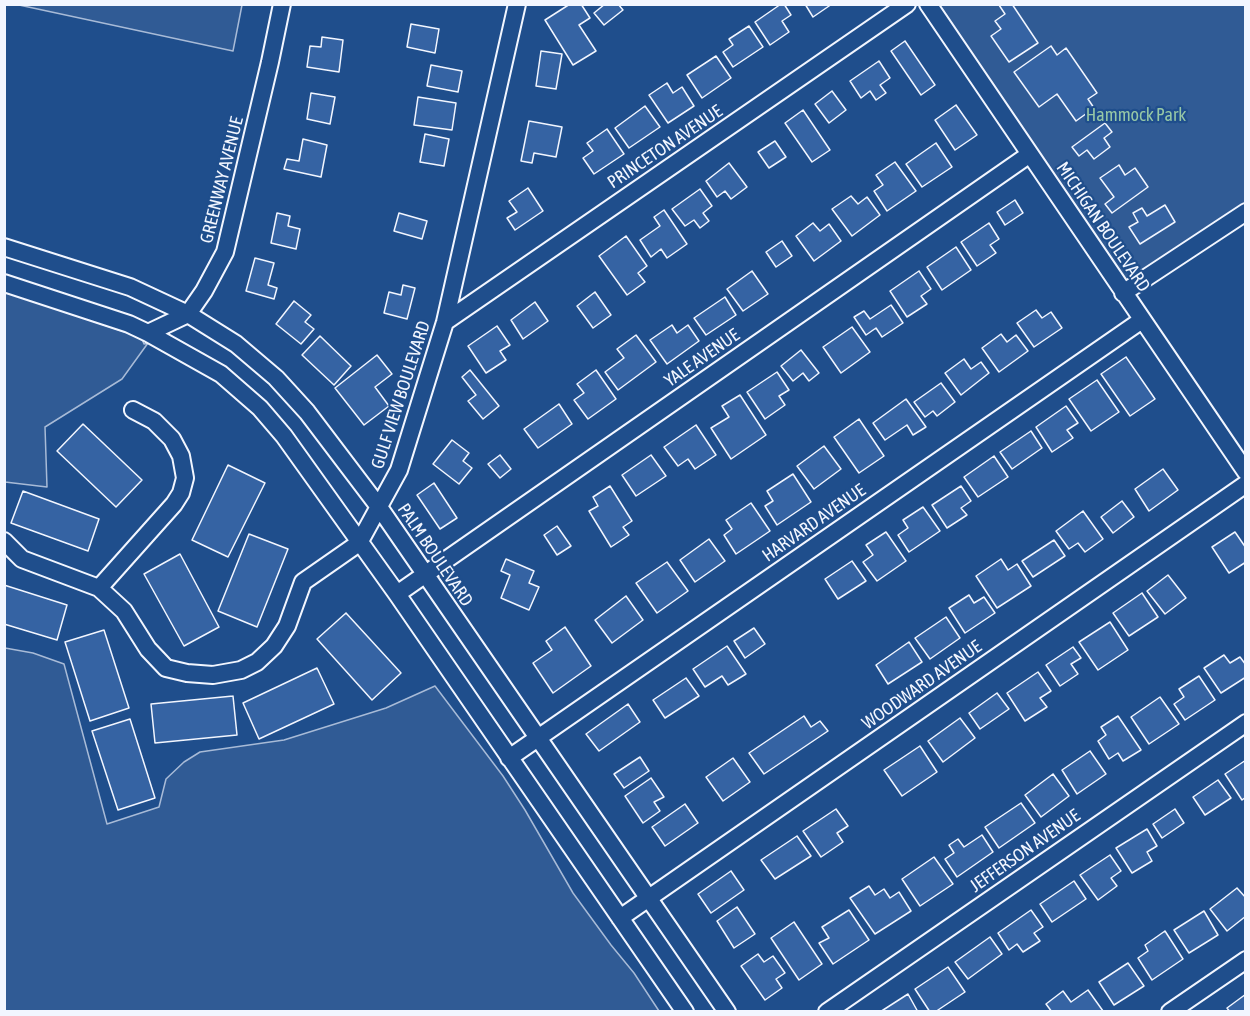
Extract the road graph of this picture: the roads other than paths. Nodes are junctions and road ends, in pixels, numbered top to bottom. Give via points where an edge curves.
1 (282, 4) edge
2 (517, 4) edge
3 (907, 4) edge
4 (928, 4) edge
5 (1030, 154) junction
6 (1245, 212) edge
7 (4, 247) edge
8 (4, 283) edge
9 (1123, 293) junction
10 (188, 314) junction
11 (1142, 320) junction
12 (445, 322) junction
13 (148, 333) junction
14 (133, 410) dead end
15 (1245, 472) edge
16 (1245, 484) edge
17 (379, 507) junction
18 (4, 541) edge
19 (359, 543) junction
20 (424, 575) junction
21 (99, 588) junction
22 (397, 594) junction
23 (1245, 723) edge
24 (538, 738) junction
25 (509, 758) junction
26 (649, 898) junction
27 (620, 918) junction
28 (1245, 960) edge
29 (685, 1011) edge
30 (728, 1011) edge
31 (827, 1011) edge
32 (1170, 1011) edge

1 - 10 street, GREENWAY AVENUE via 225,252
2 - 12 street, GULF VIEW BOULEVARD
3 - 12 street, PRINCETON AVENUE
4 - 5 street, MICHIGAN BOULEVARD
5 - 9 street, MICHIGAN BOULEVARD
5 - 20 street, YALE AVENUE
6 - 9 street
7 - 10 street, PALM BOULEVARD via 130,287
8 - 13 street
9 - 11 street, MICHIGAN BOULEVARD
10 - 13 street
10 - 17 street, PALM BOULEVARD via 236,344 276,378 320,428
11 - 15 street, MICHIGAN BOULEVARD
11 - 24 street, HARVARD AVENUE
12 - 17 street, GULF VIEW BOULEVARD via 399,470
13 - 19 street via 221,374 260,408
14 - 21 street via 154,421 172,439 181,456 185,478 182,493 174,504
16 - 26 street, WOODWARD AVENUE
17 - 19 street, GULF VIEW BOULEVARD
17 - 20 street, PALM BOULEVARD
18 - 21 street, GULF VIEW BOULEVARD via 22,558
19 - 21 street, GULF VIEW BOULEVARD via 303,582 287,626 274,646 257,662 232,672 187,674 166,668 148,649 124,611
19 - 22 street
20 - 22 street, YALE AVENUE
20 - 24 street, PALM BOULEVARD
22 - 25 street
23 - 31 street, JEFFERSON AVENUE
24 - 25 street, HARVARD AVENUE
24 - 26 street, PALM BOULEVARD
25 - 27 street
26 - 27 street, WOODWARD AVENUE
26 - 30 street, PALM BOULEVARD
27 - 29 street
28 - 32 street

